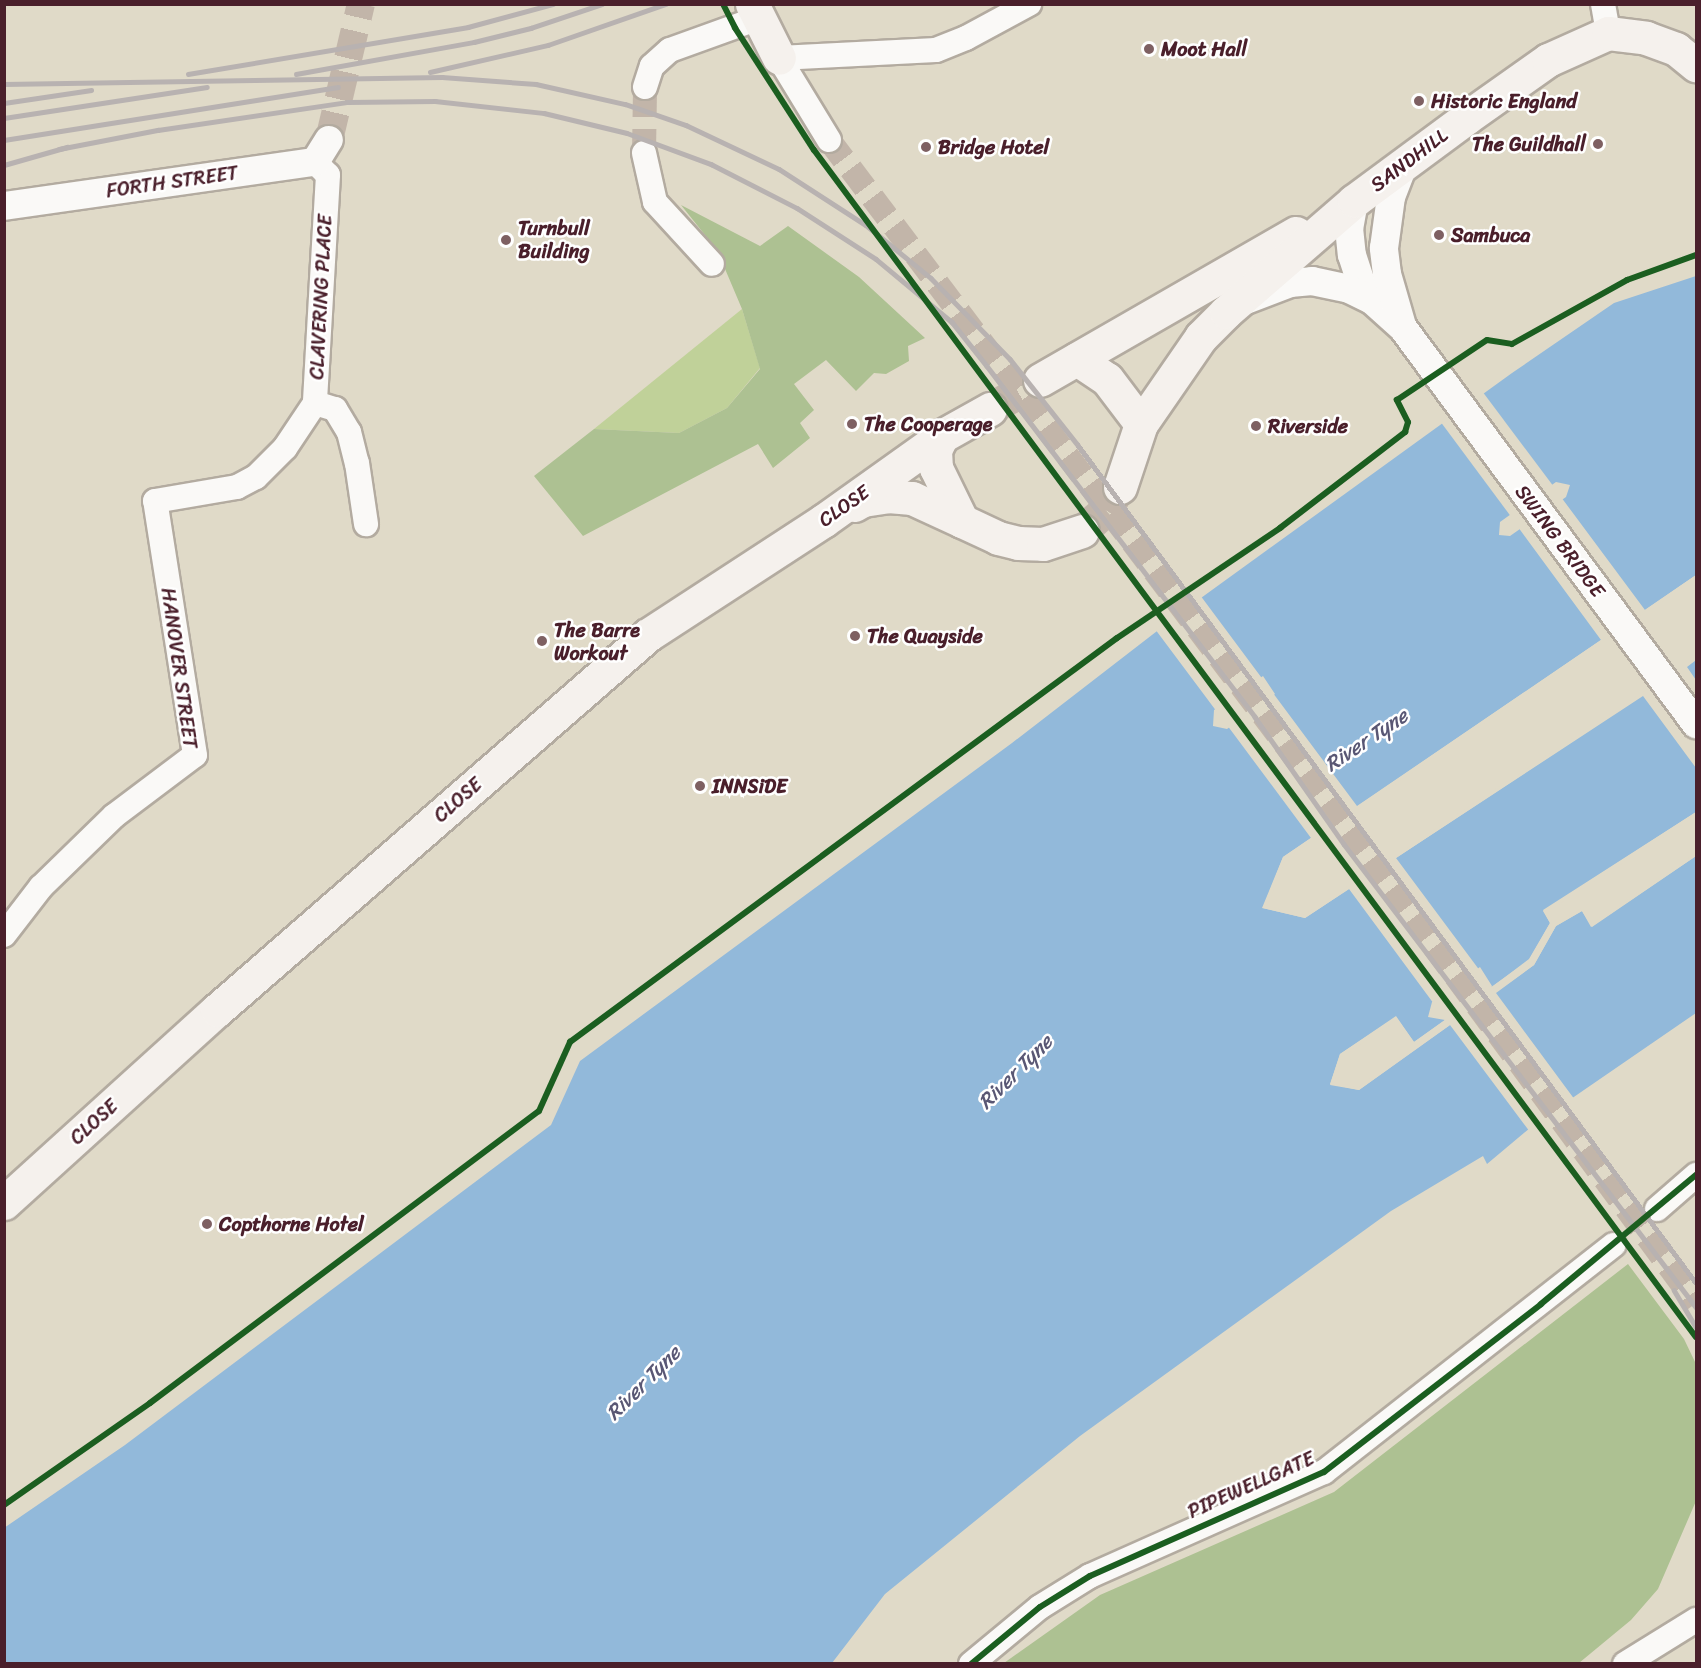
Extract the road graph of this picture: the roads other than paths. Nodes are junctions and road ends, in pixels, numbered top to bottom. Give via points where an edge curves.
1 (1029, 4) edge
2 (755, 11) edge
3 (1606, 19) edge
4 (779, 58) junction
5 (1696, 65) edge
6 (645, 87) tunnel mouth
7 (829, 140) tunnel mouth
8 (322, 151) joint
9 (644, 153) tunnel mouth
10 (1403, 166) junction
11 (1354, 201) junction
12 (4, 206) edge
13 (712, 264) dead end
14 (1372, 300) junction
15 (1226, 312) junction
16 (1403, 328) junction
17 (1077, 358) junction
18 (1040, 380) tunnel mouth
19 (315, 403) junction
20 (990, 409) tunnel mouth
21 (1141, 424) junction
22 (942, 436) junction
23 (1120, 487) tunnel mouth
24 (823, 521) junction
25 (963, 521) junction
26 (366, 524) dead end
27 (1082, 531) tunnel mouth
28 (1696, 724) edge
29 (4, 934) edge
30 (1696, 1175) edge
31 (4, 1203) edge
32 (1657, 1209) dead end
33 (1614, 1245) dead end
34 (1696, 1620) edge
35 (971, 1664) edge
36 (1625, 1664) edge

1 - 4 street via 936,50
2 - 4 main road
2 - 6 street via 670,50 652,66
3 - 5 main road, SANDHILL via 1676,49
3 - 10 main road, SANDHILL
4 - 7 street
8 - 12 street, FORTH STREET
8 - 19 street, CLAVERING PLACE via 328,175
9 - 13 street via 656,202
10 - 11 main road, SANDHILL
10 - 16 street via 1388,208 1384,248 1386,274
11 - 14 street via 1349,228 1352,255 1362,285
11 - 15 main road, SANDHILL
11 - 17 main road
14 - 15 street via 1341,286 1312,281 1268,290
14 - 16 street
15 - 21 main road, SANDHILL via 1201,337
16 - 28 street, SWING BRIDGE
17 - 18 main road
17 - 21 main road via 1107,379
19 - 26 street, CLAVERING PLACE via 335,409 349,432
19 - 29 street, HANOVER STREET via 285,448 256,477 237,487 155,501 195,755 114,816 41,887
20 - 22 main road, CLOSE
21 - 23 main road, SANDHILL
22 - 24 main road, CLOSE
22 - 25 main road via 935,450 936,468
24 - 25 main road via 863,500 888,496 912,498
24 - 31 main road, CLOSE via 648,635 217,1010
25 - 27 main road via 1018,543 1043,544
30 - 32 street
33 - 35 street, PIPEWELLGATE via 1324,1472 1090,1576 1040,1607
34 - 36 street

